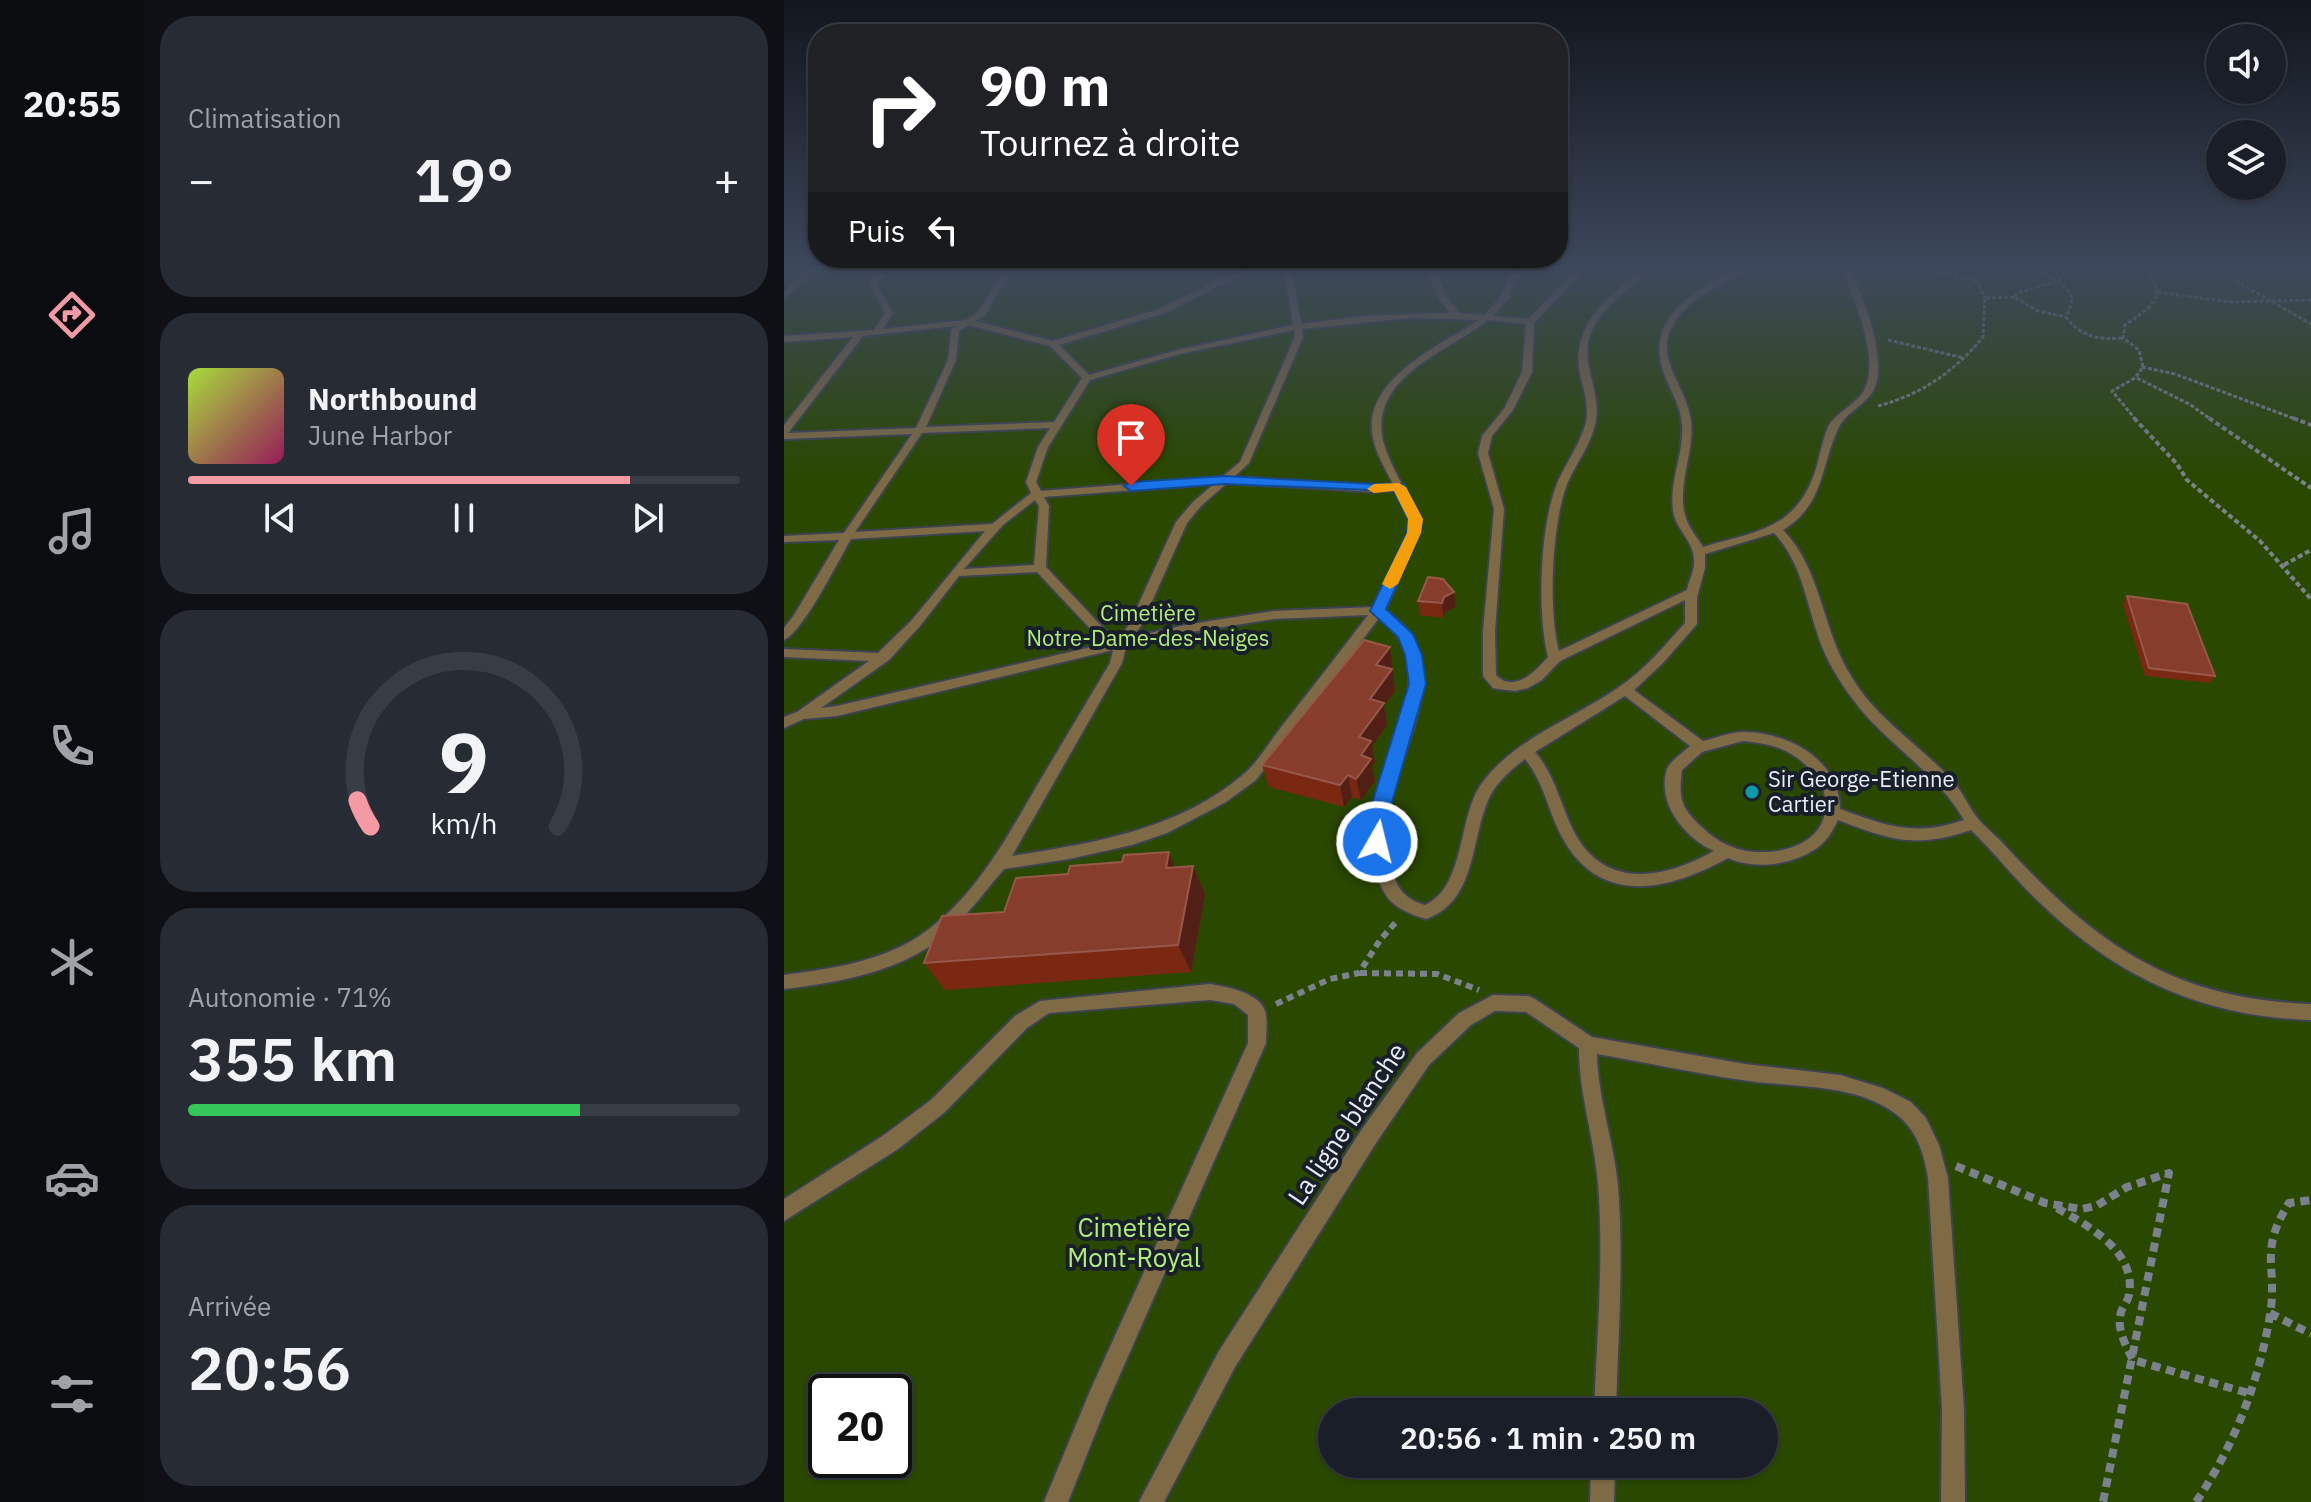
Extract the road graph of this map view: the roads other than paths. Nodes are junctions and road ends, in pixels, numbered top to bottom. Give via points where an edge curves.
1 (856, 339) edge
2 (954, 339) edge
3 (1034, 339) edge
4 (1069, 339) edge
5 (1235, 339) edge
6 (1298, 339) edge
7 (1454, 339) edge
8 (1529, 339) edge
9 (1586, 339) edge
10 (1663, 339) edge
11 (1868, 339) edge
12 (1053, 344) junction
13 (1087, 378) junction
14 (1059, 425) junction
15 (920, 429) junction
16 (784, 434) edge
17 (1225, 480) junction
18 (1399, 487) junction
19 (1037, 494) junction
20 (991, 527) junction
21 (1776, 529) junction
22 (847, 536) junction
23 (784, 539) edge
24 (1699, 552) junction
25 (1040, 568) junction
26 (956, 573) junction
27 (1692, 592) junction
28 (1378, 611) junction
29 (784, 636) edge
30 (1121, 643) junction
31 (784, 653) edge
32 (884, 657) junction
33 (1555, 658) junction
34 (1626, 690) junction
35 (802, 715) junction
36 (784, 723) edge
37 (1699, 746) junction
38 (1527, 752) junction
39 (1834, 813) junction
40 (1973, 823) junction
41 (1726, 852) junction
42 (999, 864) junction
43 (784, 982) edge
44 (2311, 1012) edge
45 (1588, 1044) junction
46 (784, 1211) edge
47 (1605, 1398) edge
48 (1603, 1478) edge
49 (1056, 1502) edge
50 (1151, 1502) edge
51 (1602, 1502) edge
52 (1953, 1502) edge

1 - 16 lane
2 - 15 lane via 952,360
3 - 12 lane
4 - 12 lane
5 - 13 lane
6 - 17 lane via 1244,463
7 - 18 lane via 1412,366 1379,409 1378,438
8 - 33 lane via 1527,372 1508,410 1487,436 1483,453 1499,509 1488,668 1498,685 1520,687
9 - 33 lane via 1582,363 1592,417 1559,490 1548,635
10 - 24 lane via 1670,377 1686,414 1678,510
11 - 21 lane via 1873,379 1863,399 1834,425 1810,495
12 - 13 lane
13 - 14 lane
14 - 15 lane
14 - 19 lane via 1035,466 1031,482
15 - 16 lane
15 - 22 lane
17 - 18 lane
17 - 19 lane
17 - 30 lane via 1182,522 1135,626
18 - 28 lane via 1415,519 1414,533
19 - 20 lane
19 - 25 lane via 1044,506
20 - 22 lane
20 - 26 lane
21 - 24 lane
21 - 40 lane via 1790,541 1815,596 1830,650 1848,683 1893,735 1946,780
22 - 23 lane
22 - 29 lane
24 - 27 lane
25 - 26 lane
25 - 30 lane via 1103,635
26 - 32 lane
27 - 33 lane
27 - 34 lane via 1691,624
28 - 30 lane via 1273,615
28 - 38 lane via 1405,634 1417,684 1376,823 1377,862 1390,889 1409,908 1420,911 1443,902 1458,882 1484,792
28 - 42 lane via 1251,776 1224,798 1140,838
30 - 35 lane
30 - 42 lane via 1116,663
31 - 32 lane
32 - 35 lane
34 - 37 lane
34 - 38 lane
35 - 36 lane
37 - 39 lane via 1743,736 1791,747 1826,776 1834,794
37 - 41 lane via 1674,772 1675,808 1703,840
38 - 41 lane via 1541,767 1575,845 1598,867 1622,879 1657,882 1695,870
39 - 40 lane via 1922,839
39 - 41 lane via 1826,832 1808,847 1755,858
40 - 44 lane via 2054,907 2140,971 2240,1008
42 - 43 lane via 937,932 901,955 860,970
45 - 47 lane via 1611,1212
45 - 50 lane, La ligne blanche via 1529,1004 1493,1003 1465,1019 1423,1059 1227,1359
45 - 52 lane via 1857,1087 1911,1114 1935,1160 1953,1409
46 - 49 lane via 938,1106 1021,1022 1046,1006 1210,992 1238,997 1257,1012 1257,1043
48 - 51 lane

